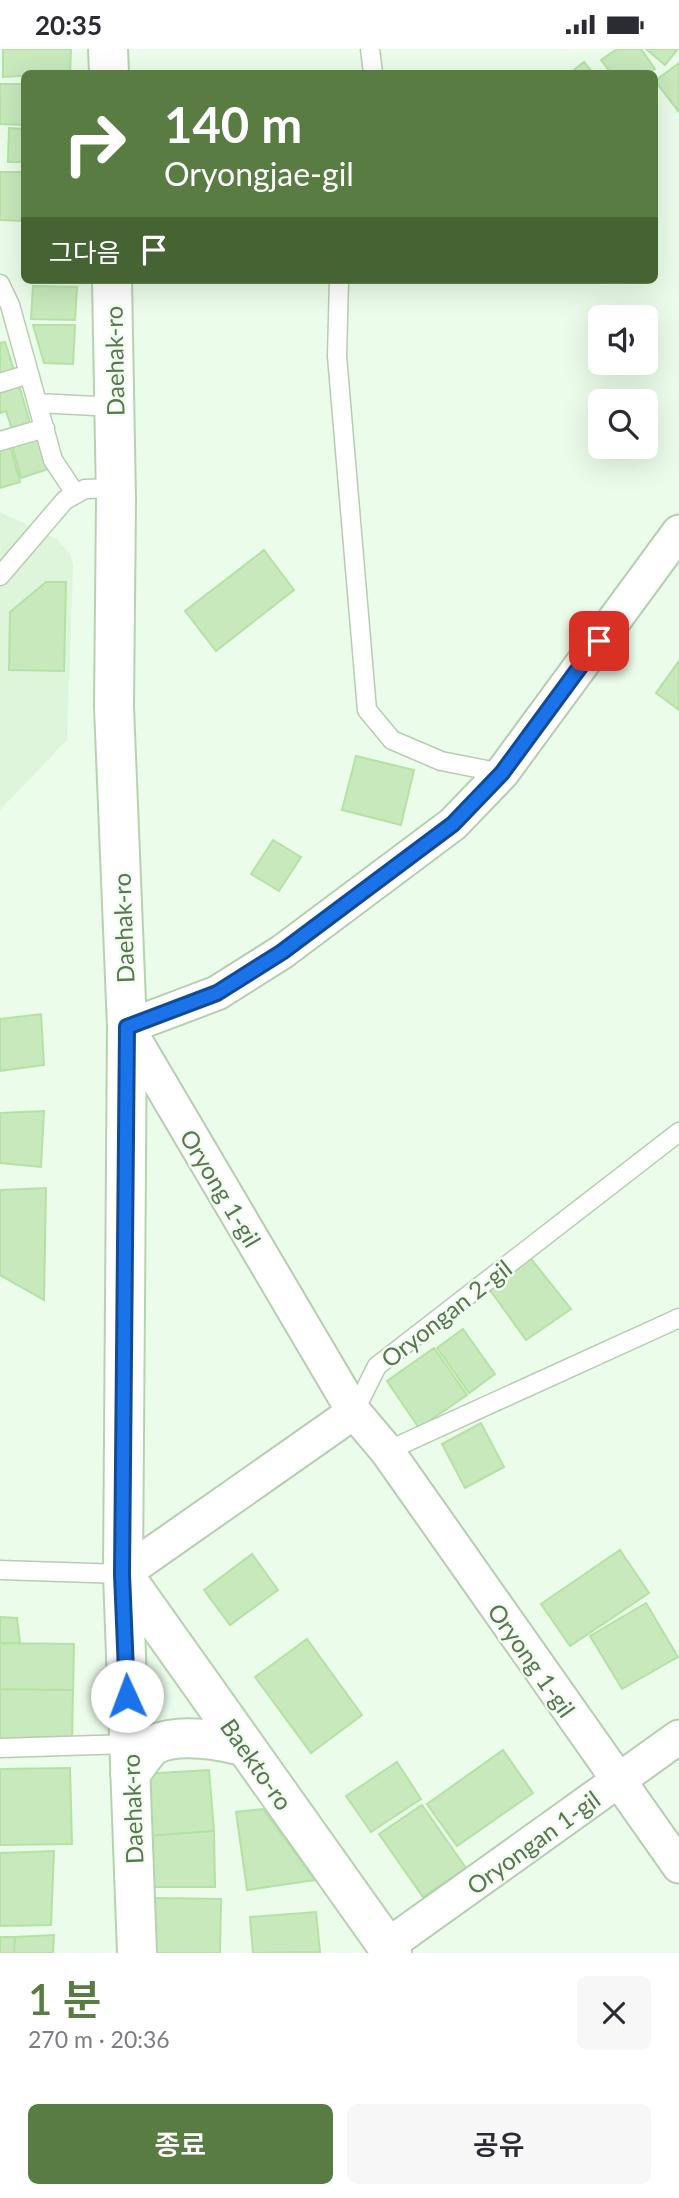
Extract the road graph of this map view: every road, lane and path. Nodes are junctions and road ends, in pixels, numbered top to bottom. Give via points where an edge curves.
1 (108, 49) edge
2 (370, 49) edge
3 (109, 70) edge
4 (373, 70) edge
5 (0, 284) edge
6 (112, 284) edge
7 (339, 284) edge
8 (8, 328) edge
9 (29, 374) junction
10 (0, 383) edge
11 (38, 403) junction
12 (114, 407) junction
13 (45, 428) junction
14 (0, 441) edge
15 (116, 488) junction
16 (75, 493) junction
17 (679, 532) edge
18 (0, 576) edge
19 (502, 773) junction
20 (127, 1027) junction
21 (679, 1132) edge
22 (679, 1318) edge
23 (354, 1412) junction
24 (387, 1451) junction
25 (0, 1570) edge
26 (122, 1574) junction
27 (679, 1737) edge
28 (245, 1747) junction
29 (0, 1748) edge
30 (130, 1759) junction
31 (617, 1782) junction
32 (679, 1866) edge
33 (389, 1949) edge
34 (137, 1953) edge

1 - 3 street
2 - 4 lane
5 - 8 lane
6 - 12 street, Daehak-ro
7 - 19 lane via 337,356 367,710 391,740 440,761
8 - 9 lane
9 - 10 lane
9 - 11 lane
11 - 12 lane
11 - 13 lane
12 - 15 street, Daehak-ro
13 - 14 lane
13 - 16 lane via 53,460
15 - 16 lane
15 - 20 street, Daehak-ro via 114,707
16 - 18 lane
17 - 19 street
19 - 20 street via 453,824 282,952 217,993
20 - 23 street, Oryong 1-gil
20 - 26 street, Daehak-ro
21 - 23 lane, Oryongan 2-gil via 377,1366
22 - 24 lane
23 - 24 street, Oryong 1-gil
23 - 26 street, Oryongan 2-gil
24 - 31 street, Oryong 1-gil
25 - 26 lane
26 - 28 street, Baekto-ro
26 - 30 street, Daehak-ro
27 - 31 street, Oryongan 1-gil
28 - 30 street via 186,1739 156,1744
28 - 33 street, Baekto-ro
29 - 30 lane
30 - 34 street, Daehak-ro
31 - 32 street, Oryong 1-gil
31 - 33 street, Oryongan 1-gil

